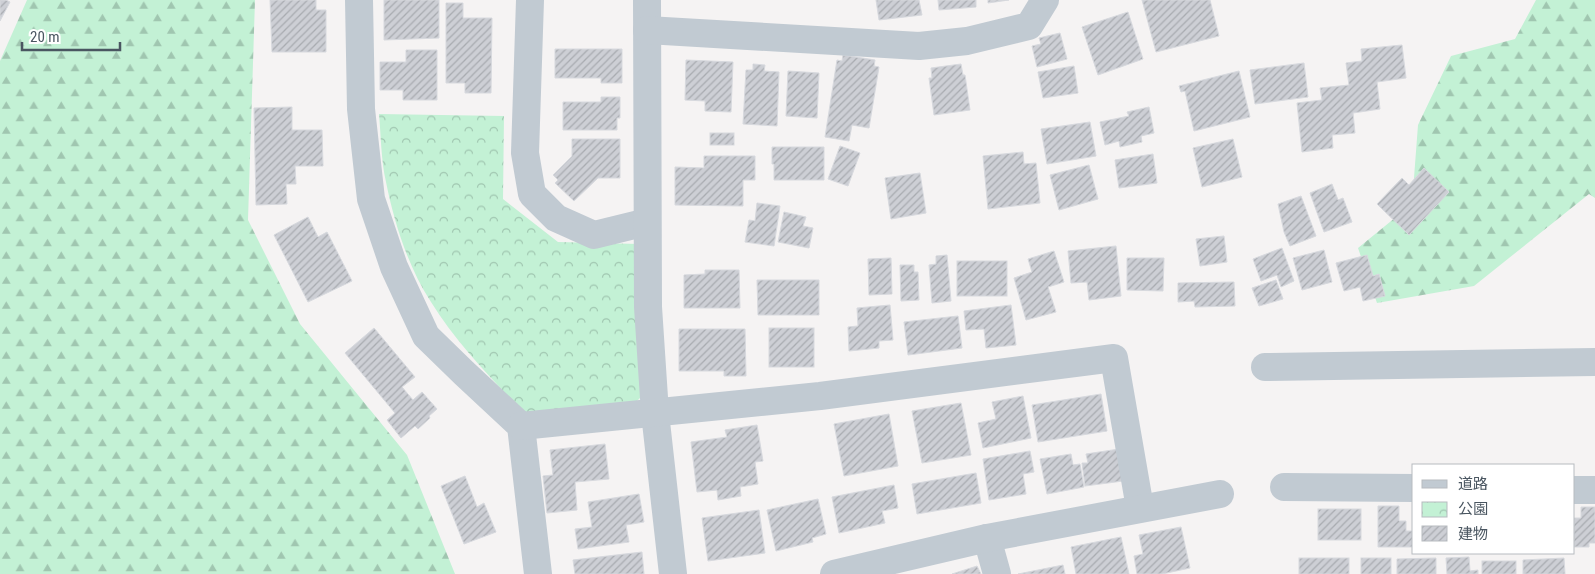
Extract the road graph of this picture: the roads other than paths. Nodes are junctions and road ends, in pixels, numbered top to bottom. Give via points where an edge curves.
1 (359, 0) edge
2 (530, 0) edge
3 (647, 0) edge
4 (1045, 0) edge
5 (647, 30) junction
6 (647, 222) junction
7 (1595, 362) edge
8 (1265, 367) dead end
9 (655, 413) junction
10 (521, 426) junction
11 (1284, 487) dead end
12 (1412, 488) edge
13 (1575, 490) edge
14 (1595, 490) edge
15 (1220, 494) dead end
16 (1140, 508) junction
17 (987, 538) junction
18 (538, 574) edge
19 (673, 574) edge
20 (834, 574) edge
21 (997, 574) edge

1 - 10 street via 361,109 371,199 394,266 426,336
2 - 6 street via 525,153 532,194 556,218 594,235
3 - 5 street
4 - 5 street via 1029,26 967,41 919,46
5 - 6 street
6 - 9 street via 648,307
7 - 8 street
9 - 10 street
9 - 16 street via 820,396 1114,358
9 - 19 street
10 - 18 street
11 - 12 street
13 - 14 street
15 - 16 street
16 - 17 street
17 - 20 street
17 - 21 street

